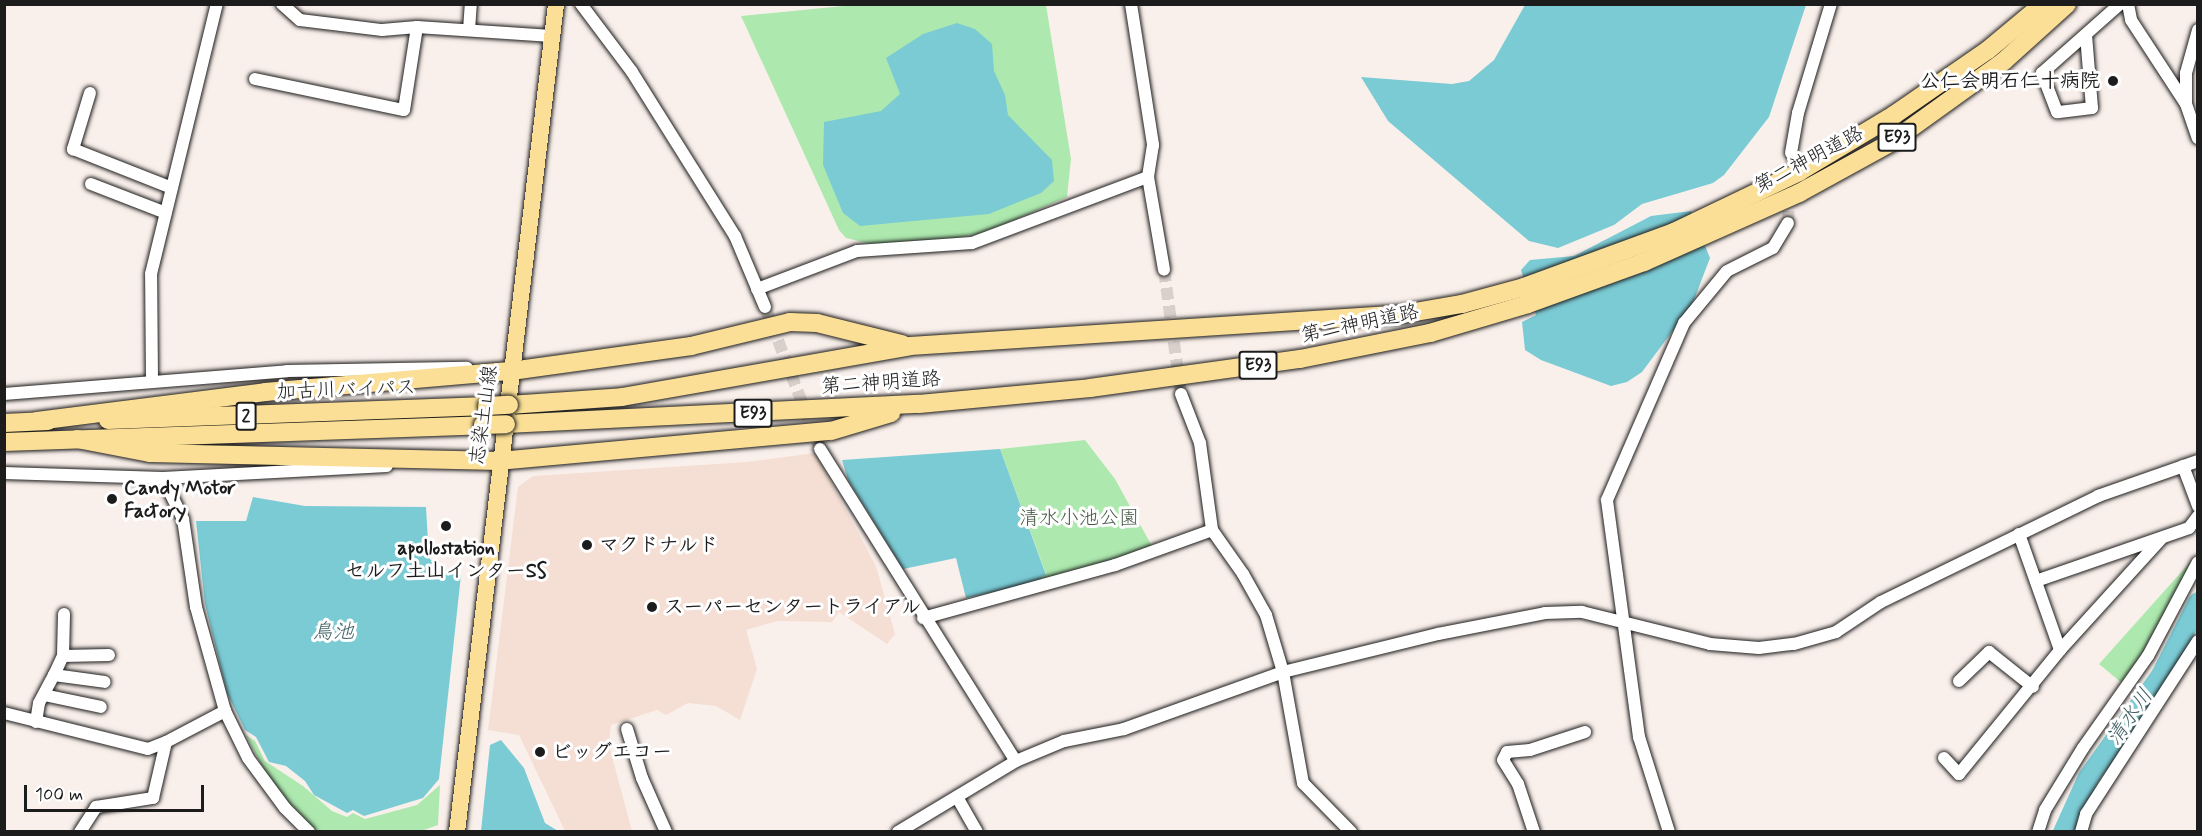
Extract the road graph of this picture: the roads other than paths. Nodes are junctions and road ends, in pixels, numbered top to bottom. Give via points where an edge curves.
1 (217, 4) edge
2 (282, 4) edge
3 (471, 4) edge
4 (556, 4) edge
5 (581, 4) edge
6 (1131, 4) edge
7 (1831, 4) edge
8 (2043, 4) edge
9 (2067, 4) edge
10 (2120, 4) edge
11 (2128, 4) edge
12 (417, 27) junction
13 (469, 30) junction
14 (2198, 30) edge
15 (2086, 35) junction
16 (552, 36) junction
17 (255, 79) dead end
18 (90, 93) dead end
19 (2186, 104) junction
20 (2198, 138) edge
21 (1791, 153) tunnel mouth
22 (1148, 177) junction
23 (91, 184) dead end
24 (172, 188) junction
25 (166, 213) junction
26 (1788, 223) tunnel mouth
27 (1703, 229) junction
28 (1164, 270) tunnel mouth
29 (757, 289) junction
30 (1526, 296) junction
31 (765, 306) tunnel mouth
32 (910, 346) junction
33 (511, 371) junction
34 (152, 379) junction
35 (4, 394) edge
36 (1180, 394) tunnel mouth
37 (919, 404) junction
38 (518, 405) joint
39 (37, 421) junction
40 (4, 423) edge
41 (514, 424) joint
42 (77, 439) junction
43 (4, 442) edge
44 (820, 449) tunnel mouth
45 (499, 460) junction
46 (2198, 461) edge
47 (2183, 466) junction
48 (4, 473) edge
49 (163, 478) junction
50 (2198, 506) edge
51 (2198, 516) edge
52 (1212, 530) junction
53 (2019, 534) junction
54 (2161, 539) junction
55 (2198, 562) edge
56 (2036, 581) junction
57 (64, 614) dead end
58 (923, 618) junction
59 (1623, 622) junction
60 (2198, 641) edge
61 (2060, 650) junction
62 (63, 656) junction
63 (109, 656) dead end
64 (1282, 672) junction
65 (54, 675) junction
66 (1959, 681) dead end
67 (105, 682) dead end
68 (2033, 687) junction
69 (44, 695) junction
70 (101, 707) dead end
71 (225, 711) junction
72 (4, 713) edge
73 (36, 722) junction
74 (627, 729) dead end
75 (1585, 732) dead end
76 (166, 742) junction
77 (1944, 758) dead end
78 (1016, 761) junction
79 (957, 796) junction
80 (80, 831) edge
81 (309, 831) edge
82 (456, 831) edge
83 (666, 831) edge
84 (898, 831) edge
85 (977, 831) edge
86 (1351, 831) edge
87 (1534, 831) edge
88 (1669, 831) edge
89 (2038, 831) edge
90 (2081, 831) edge

1 - 24 street
2 - 12 street via 300,20 382,30
3 - 13 street
4 - 16 main road, 志染土山線
5 - 29 street via 632,72 735,236
6 - 22 street via 1153,146
7 - 21 street via 1798,113
8 - 27 highway, 第二神明道路 / E93 via 1988,51 1894,115
9 - 27 highway, 第二神明道路 / E93 via 2004,61 1890,143
10 - 15 street
11 - 19 street via 2131,20
12 - 13 street
12 - 17 street via 404,110
13 - 16 street
14 - 19 street via 2186,73
15 - 15 street via 2042,73 2057,112 2092,108
16 - 33 main road, 志染土山線
18 - 24 street via 73,149
19 - 20 street
22 - 28 street
22 - 29 street via 972,243 857,251
23 - 25 street
24 - 25 street
25 - 34 street via 151,274
26 - 59 street via 1773,248 1726,271 1684,323 1607,500
27 - 30 highway, 第二神明道路 / E93
29 - 31 street
30 - 32 highway, 第二神明道路 / E93 via 1403,314
30 - 37 highway, 第二神明道路 / E93 via 1384,344 1300,359 1090,388
32 - 33 highway via 817,323 790,322 691,346
32 - 38 highway, 第二神明道路 / E93 via 622,397
33 - 34 street via 436,366
33 - 39 highway via 265,392
33 - 45 main road, 志染土山線
34 - 35 street
36 - 52 street via 1200,443
37 - 41 highway, 第二神明道路 / E93
37 - 45 highway via 831,431
38 - 39 highway, 加古川バイパス / 2, bridge
39 - 40 highway, 加古川バイパス / 2
41 - 42 highway, 加古川バイパス / 2, bridge
42 - 43 highway, 加古川バイパス / 2
42 - 45 highway via 150,453
44 - 58 street
45 - 49 street
45 - 82 main road, 志染土山線
46 - 47 street
47 - 50 street
47 - 53 street via 2098,496
48 - 49 street
49 - 71 street via 183,519 196,607
51 - 54 street via 2189,528
52 - 58 street via 1115,566
52 - 64 street via 1266,615
53 - 56 street
53 - 59 street via 1881,602 1836,632 1794,644 1759,648 1710,644
54 - 56 street
54 - 61 street
55 - 89 street via 2159,637 2117,704 2083,748 2045,810
56 - 61 street
57 - 62 street
58 - 78 street
59 - 64 street via 1582,612 1545,613
59 - 88 street via 1639,737
60 - 90 street via 2086,814
61 - 68 street
62 - 63 street
62 - 65 street
64 - 78 street via 1124,729 1064,741
64 - 86 street via 1303,783
65 - 67 street
65 - 69 street
66 - 68 street via 1989,652
68 - 77 street via 1959,774
69 - 70 street
69 - 73 street
71 - 76 street
71 - 81 street via 248,758 285,808
72 - 73 street
73 - 76 street via 148,749
74 - 83 street via 642,778
75 - 87 street via 1530,750 1507,752 1503,760 1518,784
76 - 80 street via 153,798 96,807
78 - 79 street
79 - 84 street
79 - 85 street

